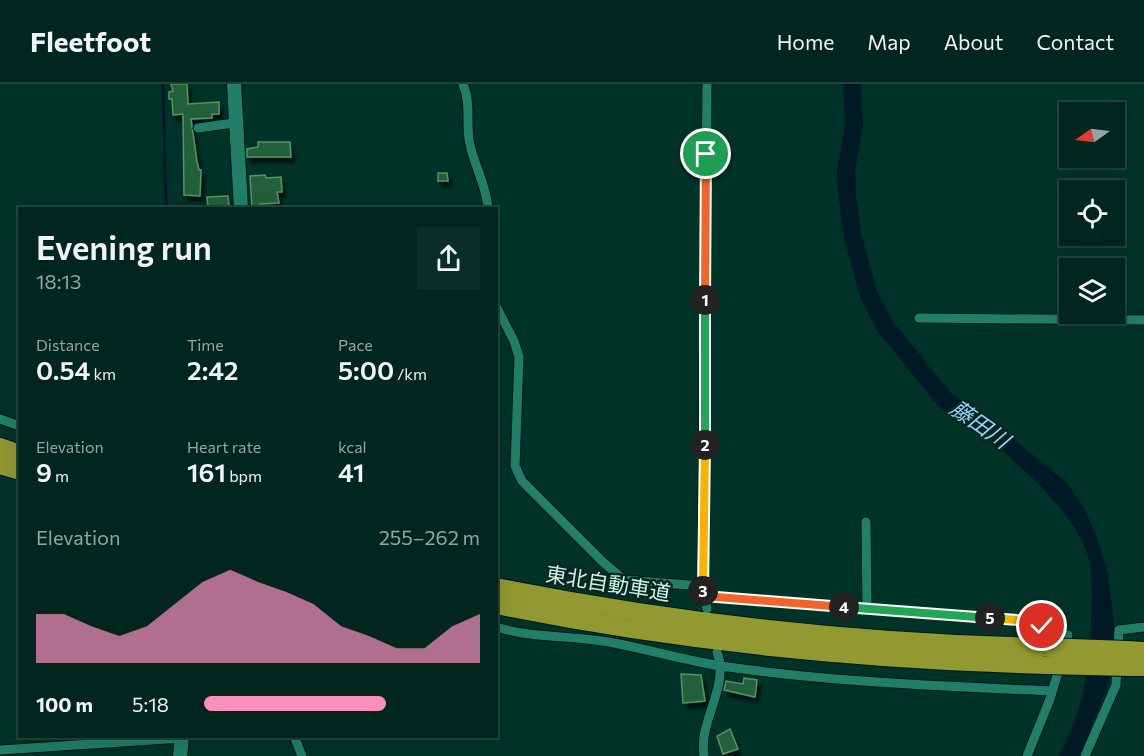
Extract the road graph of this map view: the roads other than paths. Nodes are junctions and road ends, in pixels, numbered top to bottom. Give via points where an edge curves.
1 (234, 84) edge
2 (463, 84) edge
3 (707, 84) edge
4 (234, 123) junction
5 (198, 128) dead end
6 (241, 207) edge
7 (488, 207) edge
8 (498, 310) edge
9 (919, 318) dead end
10 (1144, 320) edge
11 (0, 419) edge
12 (18, 425) edge
13 (0, 447) edge
14 (18, 453) edge
15 (0, 465) edge
16 (18, 470) edge
17 (866, 522) dead end
18 (498, 587) edge
19 (703, 591) junction
20 (498, 605) edge
21 (707, 609) dead end
22 (867, 609) junction
23 (1144, 627) edge
24 (498, 628) edge
25 (717, 652) dead end
26 (1046, 656) junction
27 (1136, 659) edge
28 (719, 666) junction
29 (1052, 691) junction
30 (168, 738) edge
31 (182, 738) edge
32 (295, 738) edge
33 (0, 750) edge
34 (180, 756) edge
35 (302, 756) edge
36 (704, 756) edge
37 (1027, 756) edge
38 (1085, 756) edge

1 - 4 main road
2 - 7 street via 470,109 470,145
3 - 19 street
4 - 5 street
4 - 6 main road
8 - 19 street via 519,357 515,466 519,477 624,579
9 - 10 street
11 - 12 street
13 - 14 highway
15 - 16 highway
17 - 22 street
18 - 26 highway, 東北自動車道 via 597,606 745,626
19 - 21 street
19 - 22 street
20 - 26 highway, 東北自動車道 via 756,645 878,656
22 - 29 street via 1038,622 1050,635 1068,635
23 - 38 street via 1119,630 1116,685
24 - 28 street via 613,643
25 - 28 street
26 - 27 highway, 東北自動車道, bridge
28 - 29 street via 908,685
28 - 36 street via 716,699 704,730
29 - 37 street
30 - 33 street
31 - 34 main road
32 - 35 street

